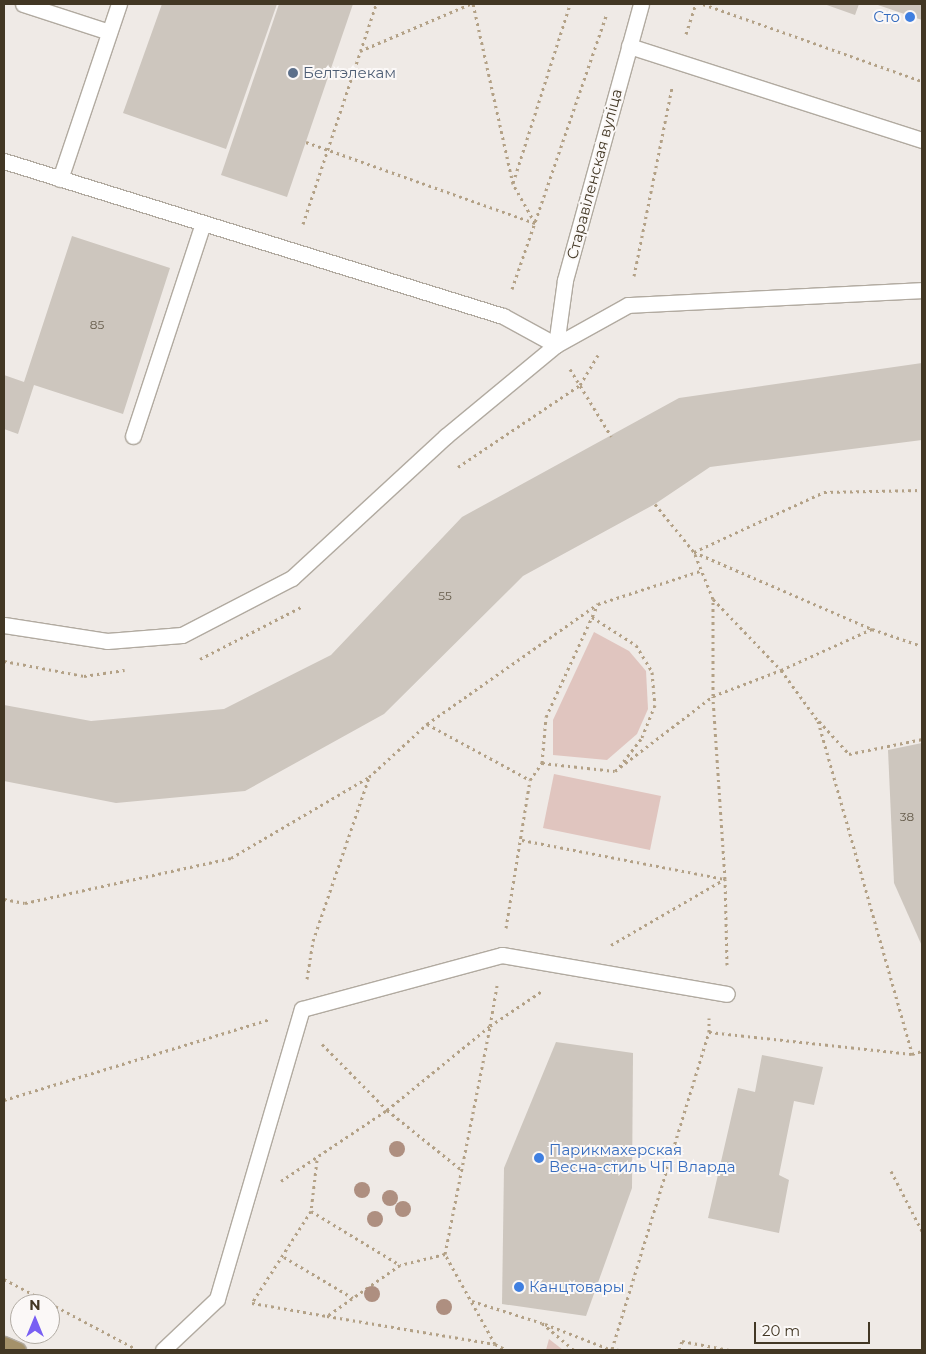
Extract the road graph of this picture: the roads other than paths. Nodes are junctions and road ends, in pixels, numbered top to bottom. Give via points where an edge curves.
1 (24, 4) edge
2 (119, 4) edge
3 (641, 4) edge
4 (109, 32) junction
5 (629, 46) junction
6 (922, 140) edge
7 (4, 161) edge
8 (60, 179) junction
9 (203, 223) junction
10 (922, 290) edge
11 (556, 345) junction
12 (133, 436) dead end
13 (4, 625) edge
14 (727, 994) road end
15 (4, 1344) edge
16 (18, 1350) edge
17 (163, 1350) edge

1 - 4 street
2 - 4 street
3 - 5 street, Старавіленская вуліца
4 - 8 street
5 - 6 street
5 - 11 street, Старавіленская вуліца via 565,280
7 - 8 street
8 - 9 street
9 - 11 street via 503,316
9 - 12 street
10 - 11 street via 628,305
11 - 13 street via 446,436 292,578 182,635 107,641
14 - 17 street via 502,955 302,1010 217,1299
15 - 16 main road

